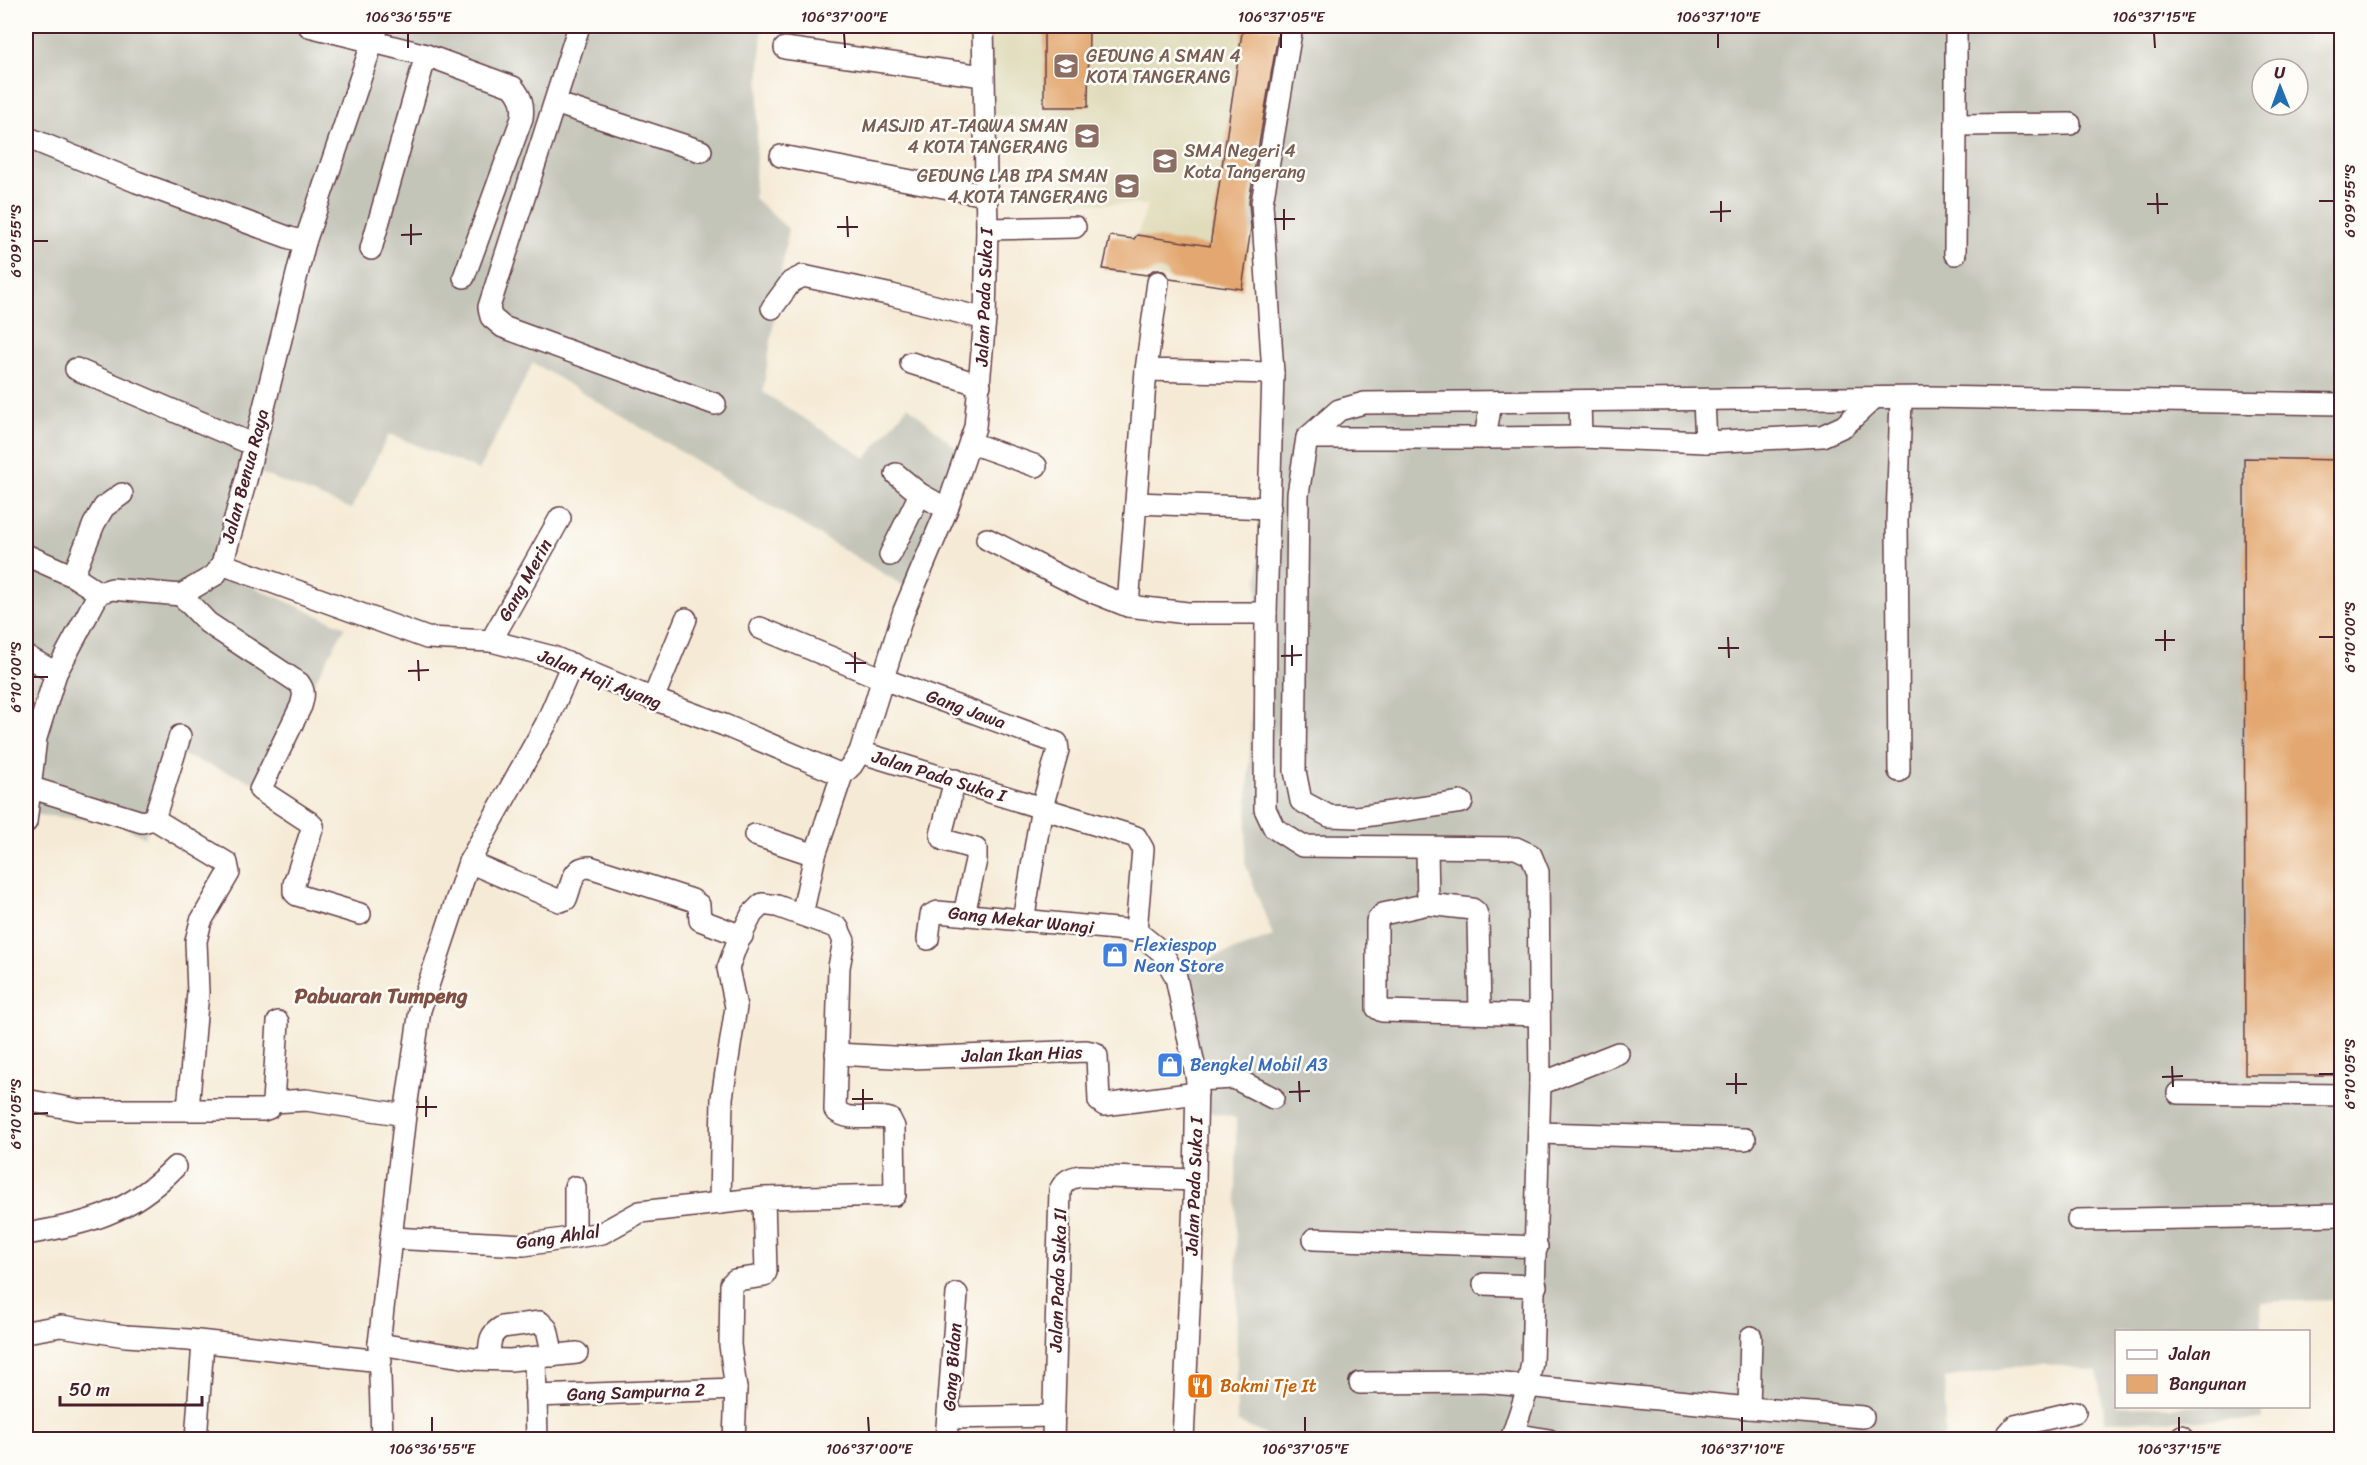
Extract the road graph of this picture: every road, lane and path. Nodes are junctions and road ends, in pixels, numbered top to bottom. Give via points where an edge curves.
1 (579, 26) edge
2 (984, 26) edge
3 (1292, 26) edge
4 (1956, 26) edge
5 (319, 27) edge
6 (376, 34) edge
7 (785, 48) dead end
8 (426, 56) junction
9 (983, 76) junction
10 (555, 102) junction
11 (2070, 124) dead end
12 (1956, 125) junction
13 (26, 137) edge
14 (701, 151) dead end
15 (781, 156) dead end
16 (985, 195) junction
17 (1075, 227) dead end
18 (987, 229) junction
19 (305, 242) junction
20 (371, 249) dead end
21 (1955, 254) dead end
22 (464, 277) dead end
23 (1158, 282) dead end
24 (772, 308) dead end
25 (985, 319) junction
26 (911, 363) dead end
27 (76, 369) dead end
28 (1146, 370) junction
29 (1273, 373) junction
30 (980, 385) junction
31 (1874, 398) junction
32 (1901, 399) junction
33 (1580, 401) junction
34 (1704, 401) junction
35 (1491, 403) junction
36 (715, 404) dead end
37 (2342, 404) edge
38 (1581, 437) junction
39 (1307, 438) junction
40 (1485, 438) junction
41 (1706, 442) junction
42 (971, 443) junction
43 (254, 445) junction
44 (1036, 466) dead end
45 (896, 474) dead end
46 (122, 494) dead end
47 (920, 494) junction
48 (1136, 503) junction
49 (1270, 508) junction
50 (947, 509) junction
51 (560, 518) dead end
52 (987, 540) dead end
53 (26, 555) edge
54 (890, 555) dead end
55 (222, 564) junction
56 (73, 576) junction
57 (99, 593) junction
58 (181, 595) junction
59 (1128, 606) junction
60 (1266, 614) junction
61 (686, 619) dead end
62 (760, 628) dead end
63 (491, 641) junction
64 (26, 656) edge
65 (572, 664) junction
66 (56, 673) junction
67 (883, 679) junction
68 (652, 699) junction
69 (180, 736) dead end
70 (30, 744) edge
71 (860, 752) junction
72 (1899, 771) dead end
73 (842, 774) junction
74 (955, 780) junction
75 (29, 786) junction
76 (1462, 802) dead end
77 (1042, 807) junction
78 (154, 819) junction
79 (26, 822) edge
80 (755, 835) dead end
81 (1427, 848) junction
82 (815, 855) junction
83 (469, 862) junction
84 (1428, 904) junction
85 (360, 914) dead end
86 (963, 914) junction
87 (802, 915) junction
88 (1023, 921) junction
89 (1136, 931) junction
90 (742, 936) junction
91 (928, 939) dead end
92 (1480, 1012) junction
93 (1539, 1015) junction
94 (278, 1022) dead end
95 (1618, 1053) dead end
96 (836, 1054) junction
97 (1540, 1084) junction
98 (1197, 1086) junction
99 (2178, 1093) dead end
100 (2342, 1095) edge
101 (1273, 1098) dead end
102 (26, 1100) edge
103 (273, 1102) junction
104 (188, 1110) junction
105 (405, 1115) junction
106 (1539, 1133) junction
107 (1745, 1139) dead end
108 (175, 1167) dead end
109 (1196, 1180) junction
110 (575, 1187) dead end
111 (764, 1198) junction
112 (720, 1203) junction
113 (2342, 1215) edge
114 (2078, 1220) dead end
115 (26, 1234) edge
116 (574, 1237) junction
117 (391, 1238) junction
118 (1314, 1239) dead end
119 (1537, 1248) junction
120 (1484, 1284) dead end
121 (1536, 1286) junction
122 (957, 1294) dead end
123 (26, 1332) edge
124 (1751, 1337) dead end
125 (203, 1343) junction
126 (380, 1352) junction
127 (577, 1353) dead end
128 (544, 1357) junction
129 (489, 1359) junction
130 (1360, 1383) dead end
131 (1528, 1387) junction
132 (736, 1389) junction
133 (536, 1396) junction
134 (1749, 1408) junction
135 (2075, 1412) dead end
136 (1054, 1416) junction
137 (1863, 1417) dead end
138 (948, 1418) junction
139 (1512, 1437) edge
140 (196, 1440) edge
141 (382, 1440) edge
142 (537, 1440) edge
143 (734, 1440) edge
144 (946, 1440) edge
145 (1053, 1440) edge
146 (1183, 1440) edge
147 (1549, 1440) edge
148 (2009, 1440) edge

1 - 10 street
2 - 9 street, Jalan Pada Suka I
3 - 29 street via 1262,203
4 - 12 street
5 - 6 street
6 - 8 street
6 - 19 street, Jalan Benua Raya
7 - 9 street
8 - 20 street
8 - 22 street via 513,87 524,106
9 - 16 street, Jalan Pada Suka I
10 - 14 street
10 - 36 street via 489,307 491,317 503,327
11 - 12 street
12 - 21 street
13 - 19 street via 137,182
15 - 16 street
16 - 18 street, Jalan Pada Suka I
17 - 18 street
18 - 25 street, Jalan Pada Suka I
19 - 43 street, Jalan Benua Raya
23 - 28 street
24 - 25 street via 791,282 803,276
25 - 30 street, Jalan Pada Suka I
26 - 30 street
27 - 43 street
28 - 29 street
28 - 48 street
29 - 49 street
30 - 42 street, Jalan Pada Suka I
31 - 32 street
31 - 34 street
31 - 41 street via 1844,426 1822,436
32 - 37 street
32 - 72 street via 1897,521
33 - 34 street
33 - 35 street
33 - 38 street
34 - 41 street
35 - 39 street via 1364,403 1339,410
35 - 40 street
38 - 40 street
38 - 41 street
39 - 40 street
39 - 76 street via 1298,494 1295,771 1300,801 1329,816 1357,817
42 - 44 street
42 - 50 street, Jalan Pada Suka I
43 - 55 street, Jalan Benua Raya
45 - 47 street
46 - 56 street via 104,507
47 - 50 street
47 - 54 street
48 - 49 street
48 - 59 street
49 - 60 street
50 - 67 street, Jalan Pada Suka I via 904,611
51 - 63 street, Gang Merin
52 - 59 street
53 - 56 street
55 - 58 street, Jalan Benua Raya via 215,575
55 - 63 street, Jalan Haji Ayang via 427,638
56 - 57 street
57 - 58 street via 112,589
57 - 66 street
58 - 85 street via 208,624 303,688 301,706 260,790 313,826 294,892
59 - 60 street via 1188,613
60 - 81 street via 1265,809 1274,828 1302,846
61 - 68 street
62 - 67 street, Gang Jawa
63 - 65 street, Jalan Haji Ayang
64 - 66 street
65 - 68 street, Jalan Haji Ayang
65 - 83 street via 546,724
66 - 70 street
67 - 71 street, Jalan Pada Suka I
67 - 77 street, Gang Jawa via 1057,743
68 - 73 street, Jalan Haji Ayang
69 - 78 street
70 - 75 street
71 - 73 street
71 - 74 street, Jalan Pada Suka I
73 - 82 street
74 - 77 street, Jalan Pada Suka I
74 - 86 street via 941,835 944,840 976,849
75 - 78 street via 142,822
75 - 79 street
77 - 88 street
77 - 89 street, Jalan Pada Suka I via 1136,837 1143,849
78 - 104 street via 229,868 201,921 196,941 198,992
80 - 82 street
81 - 84 street
81 - 93 street via 1516,848 1531,855 1538,872
82 - 87 street
83 - 90 street via 561,901 566,899 576,871 582,866 590,867 692,900 699,905 700,920
83 - 105 street via 420,1010
84 - 92 street via 1476,912
84 - 92 street via 1383,914 1377,921 1377,1008
86 - 88 street, Gang Mekar Wangi
86 - 91 street, Gang Mekar Wangi via 933,912
87 - 90 street via 762,904 752,914
87 - 96 street via 838,928 843,934
88 - 89 street, Gang Mekar Wangi
89 - 98 street, Jalan Pada Suka I via 1162,952 1176,977
90 - 112 street via 728,968 736,1007 722,1098
92 - 93 street
93 - 97 street
94 - 103 street
95 - 97 street
96 - 98 street, Jalan Ikan Hias via 912,1058 1086,1050 1097,1056 1099,1101 1104,1106
96 - 111 street, Gang Ahlal via 835,1110 850,1116 890,1119 894,1127 894,1195
97 - 106 street
98 - 101 street via 1234,1078
98 - 109 street, Jalan Pada Suka I
99 - 100 street
102 - 104 street via 78,1110
103 - 104 street via 263,1110
103 - 105 street via 306,1100
105 - 117 street
106 - 107 street
106 - 119 street
108 - 115 street via 157,1185 101,1218 78,1226
109 - 136 street, Jalan Pada Suka II via 1080,1176 1063,1184
109 - 146 street, Jalan Pada Suka I
110 - 116 street
111 - 112 street, Gang Ahlal
111 - 132 street via 765,1275 731,1284 730,1346
112 - 116 street, Gang Ahlal via 640,1212 602,1233
113 - 114 street
116 - 117 street, Gang Ahlal via 524,1245
117 - 126 street
118 - 119 street
119 - 121 street
120 - 121 street
121 - 131 street
122 - 138 street, Gang Bidan
123 - 125 street via 61,1326
124 - 134 street
125 - 126 street
125 - 140 street
126 - 129 street
126 - 141 street
127 - 128 street
128 - 129 street
128 - 129 street via 547,1329 540,1322 502,1327 490,1339
128 - 133 street
130 - 131 street via 1484,1382
131 - 134 street
131 - 139 street
132 - 133 street, Gang Sampurna 2
132 - 143 street
133 - 142 street
134 - 137 street
135 - 148 street via 2015,1426 2008,1434
136 - 138 street
136 - 145 street, Jalan Pada Suka II
138 - 144 street, Gang Bidan
139 - 147 street

